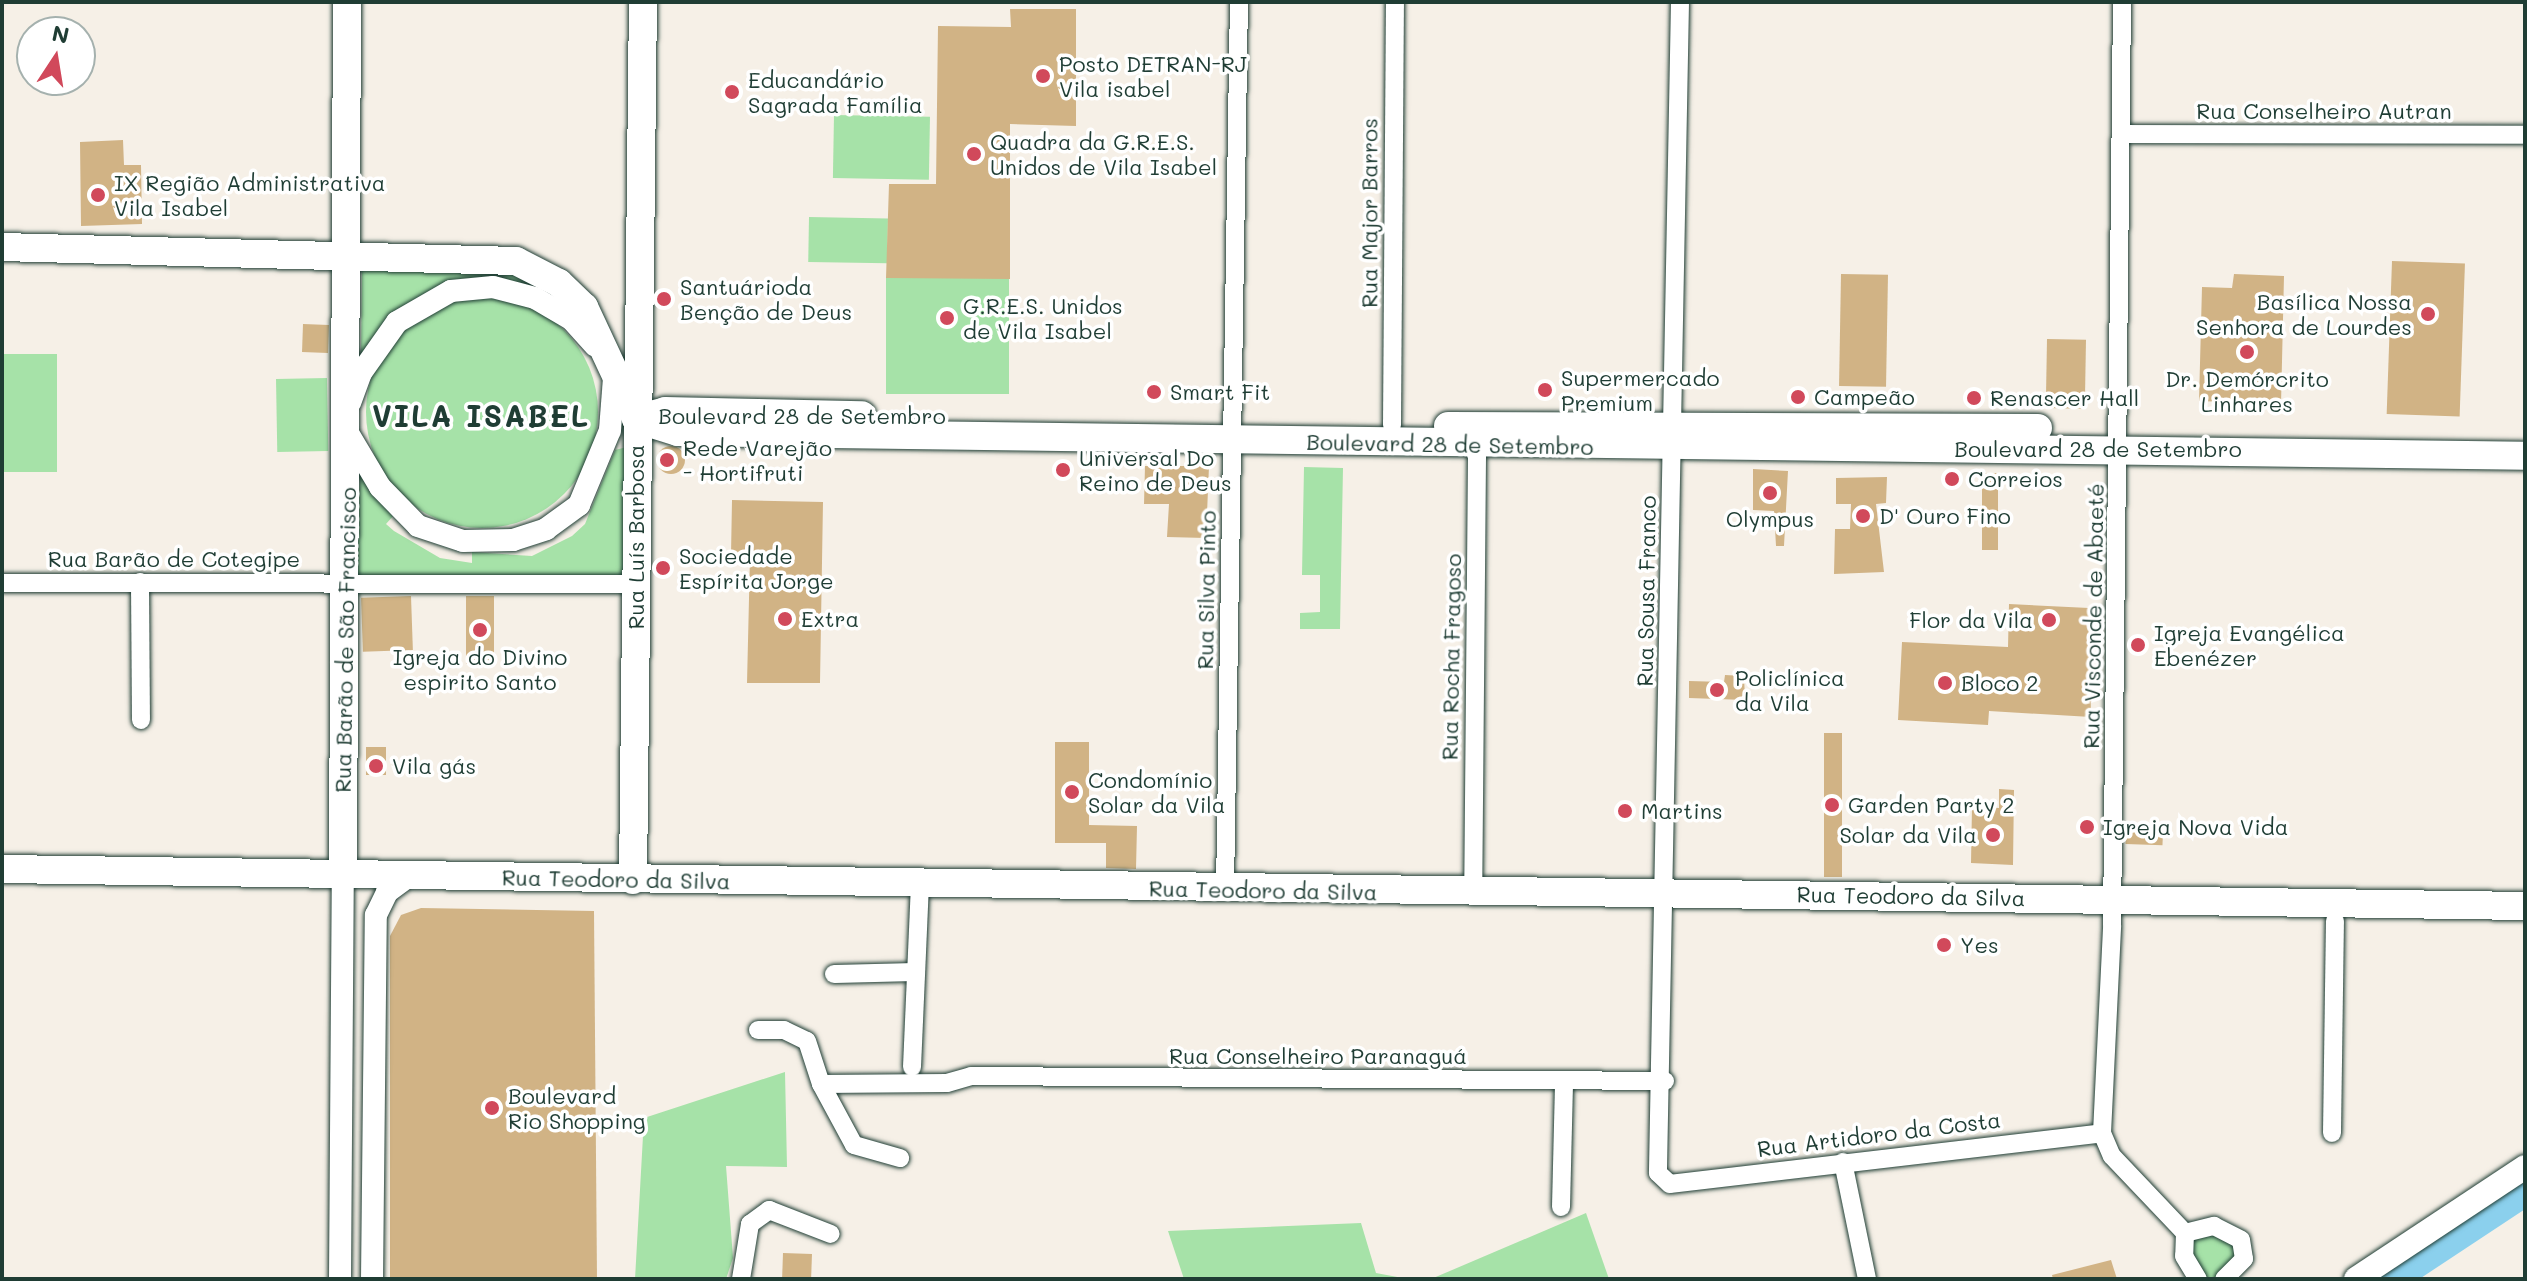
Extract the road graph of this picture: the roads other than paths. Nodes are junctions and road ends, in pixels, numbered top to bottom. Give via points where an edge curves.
1 (347, 2) edge
2 (643, 2) edge
3 (1239, 2) edge
4 (1395, 2) edge
5 (1680, 2) edge
6 (2122, 2) edge
7 (2123, 134) junction
8 (2525, 135) edge
9 (2, 247) edge
10 (347, 253) junction
11 (611, 370) junction
12 (636, 419) junction
13 (348, 425) junction
14 (1392, 425) junction
15 (1233, 428) junction
16 (1468, 436) junction
17 (2525, 437) edge
18 (1673, 438) junction
19 (2120, 438) junction
20 (603, 456) junction
21 (2525, 456) edge
22 (140, 582) junction
23 (2, 583) edge
24 (345, 583) junction
25 (637, 584) junction
26 (141, 720) dead end
27 (2, 869) edge
28 (343, 873) junction
29 (410, 875) junction
30 (633, 880) junction
31 (920, 886) junction
32 (1225, 890) junction
33 (1473, 892) junction
34 (1665, 893) junction
35 (2112, 899) junction
36 (2525, 906) edge
37 (2335, 921) dead end
38 (916, 972) junction
39 (834, 974) dead end
40 (758, 1030) dead end
41 (912, 1067) dead end
42 (1564, 1081) junction
43 (1665, 1081) junction
44 (821, 1084) junction
45 (2102, 1133) junction
46 (2332, 1133) dead end
47 (900, 1158) dead end
48 (1843, 1162) junction
49 (2525, 1167) edge
50 (1662, 1180) joint
51 (1561, 1207) dead end
52 (2185, 1233) junction
53 (831, 1234) dead end
54 (340, 1279) edge
55 (372, 1279) edge
56 (741, 1279) edge
57 (1867, 1279) edge
58 (2198, 1279) edge
59 (2224, 1279) edge
60 (2356, 1279) edge

1 - 10 main road, Rua Barão de São Francisco
2 - 12 main road, Rua Luís Barbosa
3 - 15 street, Rua Silva Pinto
4 - 14 street, Rua Major Barros
5 - 18 street, Rua Sousa Franco
6 - 7 street, Rua Visconde de Abaeté
7 - 8 street, Rua Conselheiro Autran
7 - 19 street, Rua Visconde de Abaeté
9 - 10 main road
10 - 11 main road via 485,256 540,271 584,307
10 - 13 main road, Rua Barão de São Francisco
11 - 12 main road
11 - 13 street via 547,303 493,287 451,291 397,322 361,373
11 - 20 street
12 - 15 main road, Boulevard 28 de Setembro via 665,432
12 - 20 street
12 - 25 main road, Rua Luís Barbosa
13 - 20 street via 407,518 432,534 479,543 522,538 566,518
13 - 24 main road, Rua Barão de São Francisco
14 - 15 main road, Boulevard 28 de Setembro
14 - 16 main road, Boulevard 28 de Setembro
15 - 16 main road, Boulevard 28 de Setembro
15 - 32 street, Rua Silva Pinto
16 - 18 main road, Boulevard 28 de Setembro
16 - 33 street, Rua Rocha Fragoso
17 - 19 main road, Boulevard 28 de Setembro
18 - 19 main road, Boulevard 28 de Setembro
18 - 34 street, Rua Sousa Franco
19 - 21 main road, Boulevard 28 de Setembro
19 - 35 street, Rua Visconde de Abaeté
22 - 23 street, Rua Barão de Cotegipe
22 - 24 street, Rua Barão de Cotegipe
22 - 26 street
24 - 25 street, Rua Barão de Cotegipe
24 - 28 main road, Rua Barão de São Francisco
25 - 30 main road, Rua Luís Barbosa
27 - 28 main road, Rua Teodoro da Silva
28 - 29 main road, Rua Teodoro da Silva
28 - 54 street, Rua Barão de São Francisco
29 - 30 main road, Rua Teodoro da Silva
29 - 55 street via 387,892 376,915
30 - 31 main road, Rua Teodoro da Silva
31 - 32 main road, Rua Teodoro da Silva
31 - 38 street
32 - 33 main road, Rua Teodoro da Silva
33 - 34 main road, Rua Teodoro da Silva
34 - 35 main road, Rua Teodoro da Silva
34 - 43 street, Rua Sousa Franco
35 - 36 main road, Rua Teodoro da Silva
35 - 45 street, Rua Visconde de Abaeté
37 - 46 street
38 - 39 street
38 - 41 street
40 - 44 street via 784,1030 807,1041
42 - 43 street, Rua Conselheiro Paranaguá
42 - 44 street, Rua Conselheiro Paranaguá via 971,1076 947,1083
42 - 51 street
43 - 50 street, Rua Sousa Franco
44 - 47 street via 854,1145
45 - 48 street, Rua Artidoro da Costa
45 - 52 street via 2112,1156
48 - 50 street, Rua Artidoro da Costa
48 - 57 street
49 - 60 main road
52 - 58 street via 2184,1256
52 - 59 street via 2214,1226 2241,1240 2244,1259
53 - 56 street via 769,1210 750,1224

